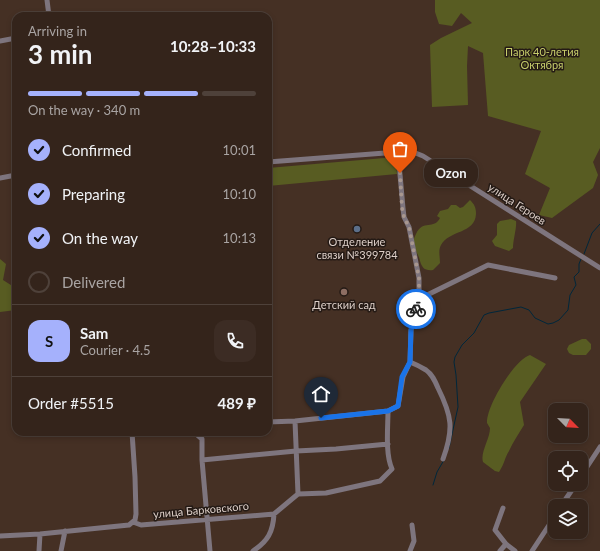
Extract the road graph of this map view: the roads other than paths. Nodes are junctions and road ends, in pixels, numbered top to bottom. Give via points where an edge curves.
1 (48, 0) edge
2 (49, 12) edge
3 (12, 39) edge
4 (0, 41) edge
5 (398, 152) junction
6 (272, 162) edge
7 (12, 176) edge
8 (0, 178) edge
9 (600, 268) edge
10 (555, 278) dead end
11 (419, 299) junction
12 (410, 362) junction
13 (388, 411) junction
14 (295, 421) junction
15 (272, 422) edge
16 (132, 436) edge
17 (199, 436) edge
18 (388, 444) junction
19 (600, 447) edge
20 (296, 451) junction
21 (443, 459) dead end
22 (202, 460) junction
23 (588, 465) edge
24 (298, 494) junction
25 (503, 508) dead end
26 (274, 514) junction
27 (207, 520) junction
28 (133, 522) junction
29 (412, 525) dead end
30 (548, 527) edge
31 (65, 531) junction
32 (40, 534) junction
33 (0, 536) edge
34 (506, 544) junction
35 (39, 551) edge
36 (62, 551) edge
37 (210, 551) edge
38 (253, 551) edge
39 (410, 551) edge
40 (500, 551) edge
41 (515, 551) edge
42 (532, 551) edge

1 - 2 street
3 - 4 street
5 - 6 street
5 - 9 street, улица Героев via 413,152 423,156
5 - 11 street via 402,208 409,227 419,278
7 - 8 street
10 - 11 street via 488,265
11 - 12 street via 411,330
12 - 13 street via 402,377 398,406
12 - 21 street via 427,370 434,378 446,404 451,431
13 - 14 street
13 - 18 street
14 - 15 street
14 - 20 street
16 - 28 street via 136,514
17 - 22 street via 202,439
18 - 20 street
18 - 24 street via 392,469 380,481 326,493
19 - 23 street
20 - 22 street
20 - 24 street
22 - 27 street
24 - 26 street
25 - 34 street via 495,530
26 - 27 street, улица Барковского
26 - 38 street via 274,527 268,538
27 - 28 street, улица Барковского via 141,525
27 - 37 street
28 - 31 street, улица Барковского via 129,525
29 - 39 street via 414,541
30 - 42 street
31 - 32 street, улица Барковского
31 - 36 street
32 - 33 street, улица Барковского
32 - 35 street
34 - 40 street
34 - 41 street

